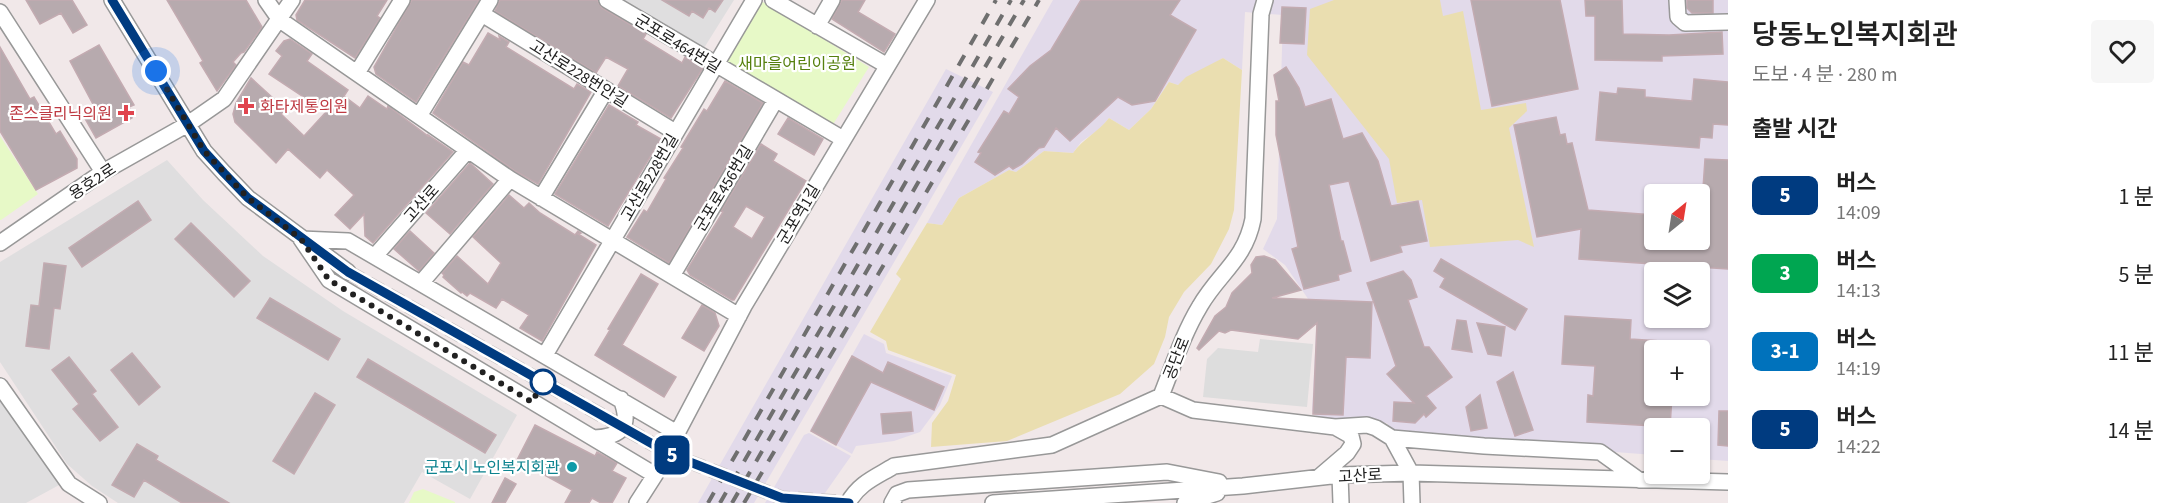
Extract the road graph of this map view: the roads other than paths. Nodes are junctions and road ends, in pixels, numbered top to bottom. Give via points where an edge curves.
1 (112, 0) edge
2 (266, 0) edge
3 (292, 0) edge
4 (402, 0) edge
5 (490, 0) edge
6 (607, 0) edge
7 (754, 0) edge
8 (773, 0) edge
9 (832, 0) edge
10 (927, 0) edge
11 (1265, 0) edge
12 (1677, 0) edge
13 (0, 12) edge
14 (482, 14) junction
15 (280, 20) junction
16 (1728, 22) edge
17 (817, 26) junction
18 (715, 65) junction
19 (886, 65) junction
20 (357, 74) junction
21 (606, 90) junction
22 (775, 101) junction
23 (419, 116) junction
24 (188, 124) junction
25 (675, 132) junction
26 (843, 139) junction
27 (468, 150) junction
28 (103, 172) junction
29 (510, 179) junction
30 (542, 198) junction
31 (301, 239) junction
32 (612, 241) junction
33 (0, 243) edge
34 (375, 256) junction
35 (348, 272) tunnel mouth
36 (672, 276) junction
37 (421, 283) junction
38 (739, 316) junction
39 (545, 355) junction
40 (0, 386) edge
41 (1161, 396) junction
42 (621, 399) junction
43 (1335, 427) junction
44 (677, 433) junction
45 (593, 438) junction
46 (1392, 438) junction
47 (1411, 473) junction
48 (655, 475) junction
49 (1340, 475) junction
50 (1318, 478) junction
51 (1639, 480) junction
52 (1728, 483) edge
53 (1243, 486) junction
54 (99, 503) edge
55 (637, 503) edge
56 (848, 503) edge
57 (892, 503) edge
58 (993, 503) edge
59 (1185, 503) edge
60 (1341, 503) edge
61 (1412, 503) edge

1 - 24 street
2 - 15 street
3 - 15 street, 용호2로
4 - 20 street
5 - 14 street
6 - 18 street, 군포로464번길
7 - 18 street, 고산로228번길
8 - 17 street
9 - 17 street
10 - 19 street, 군포역1길
11 - 41 street, 공단로 via 1261,14 1250,234 1201,304
12 - 16 street via 1678,17 1685,23
13 - 28 street
14 - 21 street, 고산로228번안길
14 - 23 street
15 - 20 street
15 - 24 street, 용호2로 via 225,99
17 - 19 street
18 - 22 street, 군포로464번길
18 - 25 street, 고산로228번길
19 - 26 street, 군포역1길
20 - 23 street
21 - 25 street, 고산로228번안길
21 - 30 street
22 - 26 street, 군포로464번길
22 - 36 street, 군포로456번길
23 - 27 street
24 - 28 street, 용호2로
24 - 31 street via 204,151 240,190
25 - 32 street, 고산로228번길
26 - 38 street, 군포역1길
27 - 29 street
27 - 34 street, 고산로
28 - 33 street, 용호2로
29 - 30 street
29 - 37 street
30 - 32 street
31 - 34 street via 348,242
31 - 35 street
31 - 45 street via 329,280
32 - 36 street
32 - 39 street, 고산로228번길
34 - 37 street
36 - 38 street
37 - 39 street
38 - 44 street, 군포역1길
39 - 42 street
40 - 54 street via 69,484
41 - 43 street via 1193,410
41 - 56 street, 공단로 via 1052,446 894,466 861,486
42 - 44 street
42 - 45 street via 627,418 619,433
43 - 46 street via 1367,425
43 - 50 street via 1351,436 1353,444
44 - 48 street, 군포역1길
45 - 48 street
46 - 47 street
46 - 51 street via 1600,452
47 - 49 street, 고산로
47 - 51 street, 고산로
47 - 61 street
48 - 55 street, 군포역1길
49 - 50 street, 고산로
49 - 60 street
50 - 53 street, 고산로
51 - 52 street, 고산로
53 - 57 street via 1167,472 908,490 897,494
53 - 58 street, 고산로
53 - 59 street

